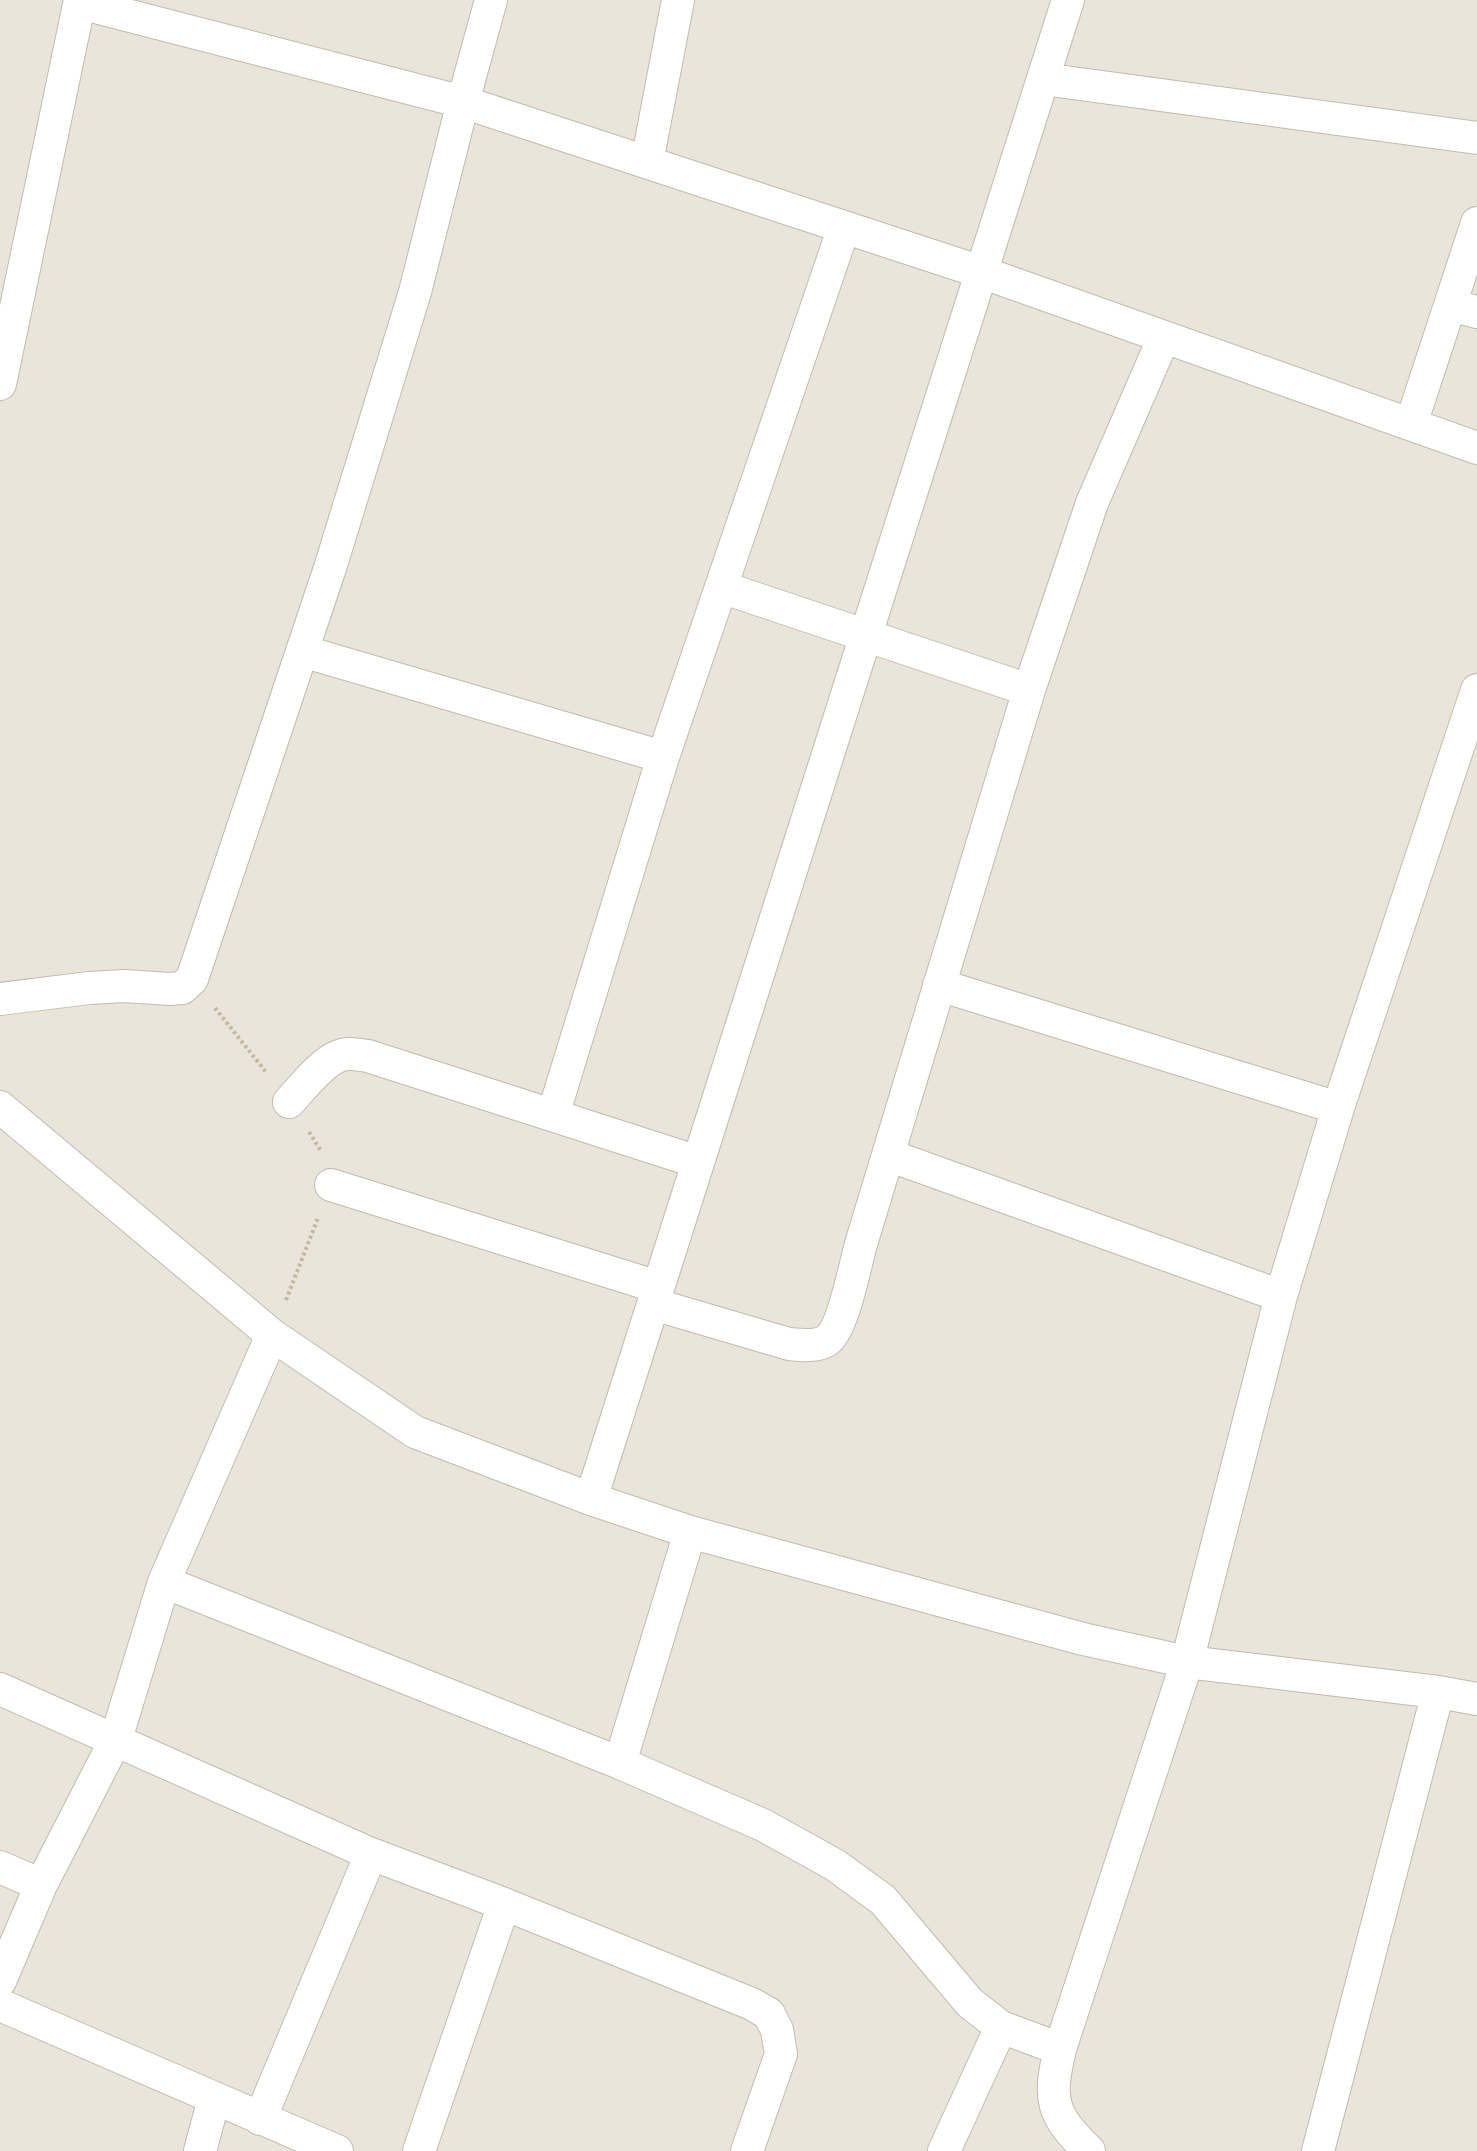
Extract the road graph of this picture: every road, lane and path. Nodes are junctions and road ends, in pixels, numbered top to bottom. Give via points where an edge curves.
1 (491, 0) edge
2 (678, 0) edge
3 (1068, 0) edge
4 (80, 1) edge
5 (1043, 79) junction
6 (463, 102) junction
7 (1477, 138) edge
8 (647, 162) junction
9 (1477, 223) edge
10 (844, 227) junction
11 (981, 272) junction
12 (1464, 309) edge
13 (1164, 337) junction
14 (0, 384) edge
15 (1411, 424) junction
16 (1477, 448) edge
17 (721, 587) junction
18 (866, 634) junction
19 (302, 651) junction
20 (1029, 690) junction
21 (1477, 691) edge
22 (663, 757) junction
23 (192, 979) junction
24 (939, 985) junction
25 (0, 999) edge
26 (289, 1102) junction
27 (0, 1107) edge
28 (1338, 1108) junction
29 (553, 1115) junction
30 (888, 1155) junction
31 (698, 1162) junction
32 (331, 1185) junction
33 (655, 1295) junction
34 (1281, 1296) junction
35 (272, 1335) junction
36 (591, 1499) junction
37 (690, 1532) junction
38 (164, 1582) junction
39 (1187, 1662) junction
40 (0, 1689) edge
41 (1438, 1692) junction
42 (1477, 1699) edge
43 (116, 1739) junction
44 (620, 1763) junction
45 (371, 1854) junction
46 (0, 1867) edge
47 (41, 1885) junction
48 (504, 1904) junction
49 (0, 1981) edge
50 (0, 2005) edge
51 (1001, 2027) junction
52 (1060, 2049) junction
53 (214, 2099) junction
54 (260, 2119) junction
55 (200, 2151) edge
56 (337, 2151) edge
57 (419, 2151) edge
58 (747, 2151) edge
59 (944, 2151) edge
60 (1089, 2151) edge
61 (1318, 2151) edge

1 - 6 street
2 - 8 street
3 - 5 street
4 - 6 street
4 - 14 street
5 - 7 street
5 - 11 street
6 - 8 street
6 - 19 street via 415,292
8 - 10 street
9 - 12 street
10 - 11 street
10 - 17 street
11 - 13 street
11 - 18 street
12 - 15 street
13 - 15 street
13 - 20 street via 1092,503
15 - 16 street
17 - 18 street
17 - 22 street
18 - 20 street
18 - 31 street
19 - 22 street
19 - 23 street
20 - 24 street
21 - 28 street
22 - 29 street
23 - 25 street via 182,988 88,988
23 - 26 path
24 - 28 street
24 - 30 street
26 - 29 street via 326,1064 353,1054
26 - 32 path via 320,1148
27 - 35 street
28 - 34 street
29 - 31 street
30 - 33 street via 838,1326 826,1342 789,1344
30 - 34 street
31 - 33 street
32 - 33 street
32 - 35 path
33 - 36 street
34 - 39 street
35 - 36 street via 415,1432
35 - 38 street
36 - 37 street
37 - 39 street via 1083,1639
37 - 44 street
38 - 43 street
38 - 44 street
39 - 41 street
39 - 52 street
40 - 43 street
41 - 42 street
41 - 61 street
43 - 45 street
43 - 47 street
44 - 51 street via 763,1825 835,1865 883,1900 970,2003
45 - 48 street
45 - 54 street
46 - 47 street
47 - 49 street
48 - 57 street
48 - 58 street via 769,2014 777,2030 781,2054
50 - 53 street
51 - 52 street
51 - 59 street
52 - 60 street via 1053,2079 1055,2106 1070,2132
53 - 54 street
53 - 55 street
54 - 56 street

